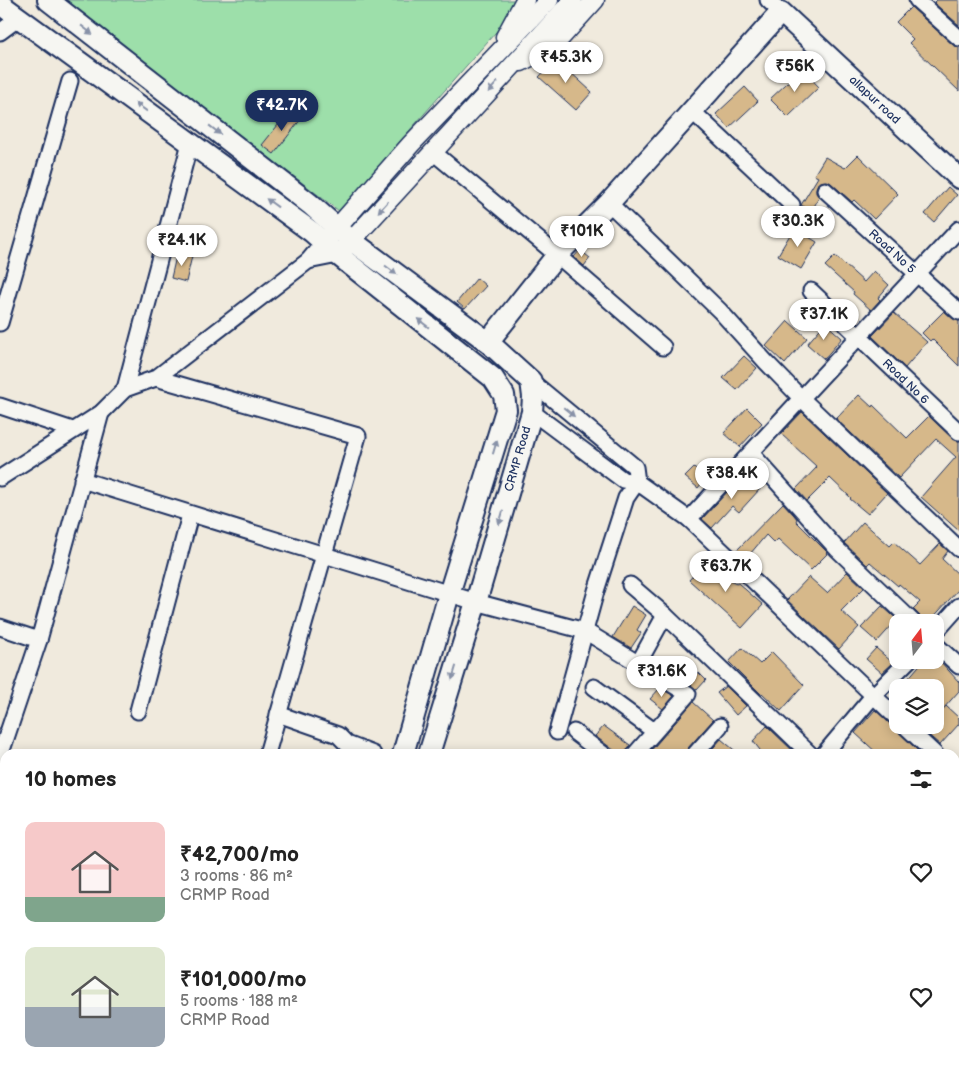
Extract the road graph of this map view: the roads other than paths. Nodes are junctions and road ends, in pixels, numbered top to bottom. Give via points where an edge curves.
1 (48, 0) edge
2 (525, 0) edge
3 (549, 0) edge
4 (573, 0) edge
5 (595, 0) edge
6 (917, 0) edge
7 (0, 4) edge
8 (774, 6) edge
9 (19, 18) junction
10 (0, 32) edge
11 (959, 38) edge
12 (496, 55) junction
13 (510, 68) junction
14 (70, 81) dead end
15 (692, 111) junction
16 (190, 142) junction
17 (433, 152) junction
18 (958, 173) edge
19 (825, 190) dead end
20 (609, 203) junction
21 (792, 205) dead end
22 (959, 229) edge
23 (345, 235) junction
24 (330, 249) junction
25 (557, 255) junction
26 (917, 273) junction
27 (811, 291) dead end
28 (959, 312) edge
29 (0, 323) edge
30 (860, 337) junction
31 (488, 342) junction
32 (663, 346) dead end
33 (156, 378) junction
34 (531, 381) junction
35 (125, 389) junction
36 (802, 398) junction
37 (0, 406) edge
38 (532, 412) junction
39 (101, 413) junction
40 (73, 430) junction
41 (959, 432) edge
42 (751, 453) junction
43 (0, 478) edge
44 (82, 480) junction
45 (637, 482) junction
46 (190, 515) junction
47 (689, 519) junction
48 (959, 549) edge
49 (323, 555) junction
50 (630, 585) dead end
51 (449, 594) junction
52 (476, 602) junction
53 (959, 606) edge
54 (905, 614) edge
55 (664, 615) junction
56 (944, 623) edge
57 (0, 627) edge
58 (585, 631) junction
59 (39, 640) junction
60 (944, 652) edge
61 (638, 664) junction
62 (959, 666) edge
63 (900, 669) edge
64 (594, 687) dead end
65 (873, 696) junction
66 (138, 711) dead end
67 (889, 711) edge
68 (278, 714) junction
69 (720, 726) dead end
70 (654, 731) junction
71 (557, 732) dead end
72 (574, 732) dead end
73 (914, 734) edge
74 (2, 749) edge
75 (268, 749) edge
76 (360, 749) edge
77 (404, 749) edge
78 (432, 749) edge
79 (596, 749) edge
80 (639, 749) edge
81 (699, 749) edge
82 (805, 749) edge
83 (828, 749) edge
84 (930, 749) edge

1 -> 23 main road via 310,204
2 - 12 street
3 - 12 street
4 - 13 street
5 - 13 street via 556,43
6 - 11 street
7 - 9 main road, CRMP Road
8 - 15 main road
8 - 18 main road, allapur road
9 - 10 street
16 -> 9 main road, CRMP Road
12 - 23 street via 411,144
13 -> 17 street
14 - 29 street
15 - 20 main road
15 - 21 street
24 -> 16 main road, CRMP Road via 312,232
16 - 35 street
17 -> 23 street
17 - 25 street
19 - 26 street, Road No 5
20 - 25 main road
20 - 36 street via 720,311
22 - 26 street
23 - 24 street
23 -> 31 main road
24 - 33 street via 308,261
51 -> 24 main road, CRMP Road via 506,410 504,395 493,378
25 - 31 main road
25 - 32 street
26 - 28 street, Road No 5
26 - 30 street
27 - 30 street, Road No 6
30 - 36 street
30 - 41 street, Road No 6
31 - 34 main road
33 - 35 street
33 - 49 street via 358,436
34 - 38 main road, CRMP Road
34 -> 45 street via 635,467
35 - 39 street
36 - 42 street
36 - 48 street
37 - 40 street
38 - 45 street via 623,480
38 -> 52 main road, CRMP Road
39 - 40 street
39 - 44 street
40 - 43 street
42 - 47 street
42 - 54 street via 838,549
44 - 46 street
44 - 59 street
45 - 47 street
45 - 58 street via 626,498
46 - 49 street
46 - 66 street
47 - 65 street
49 - 51 street
49 - 68 street
50 - 55 street
51 - 52 street
51 - 77 main road, CRMP Road
52 - 58 street
52 -> 78 main road, CRMP Road
53 - 56 street
55 - 61 street
55 - 82 street
57 - 59 street
58 - 61 street
58 - 71 street
59 - 74 street
60 - 62 street
61 - 70 street via 688,694
63 - 65 street
64 - 70 street
65 - 67 street
65 - 83 street
68 - 75 street
68 - 76 street via 338,735 347,744
69 - 81 street
70 - 80 street
72 - 79 street
73 - 84 street

